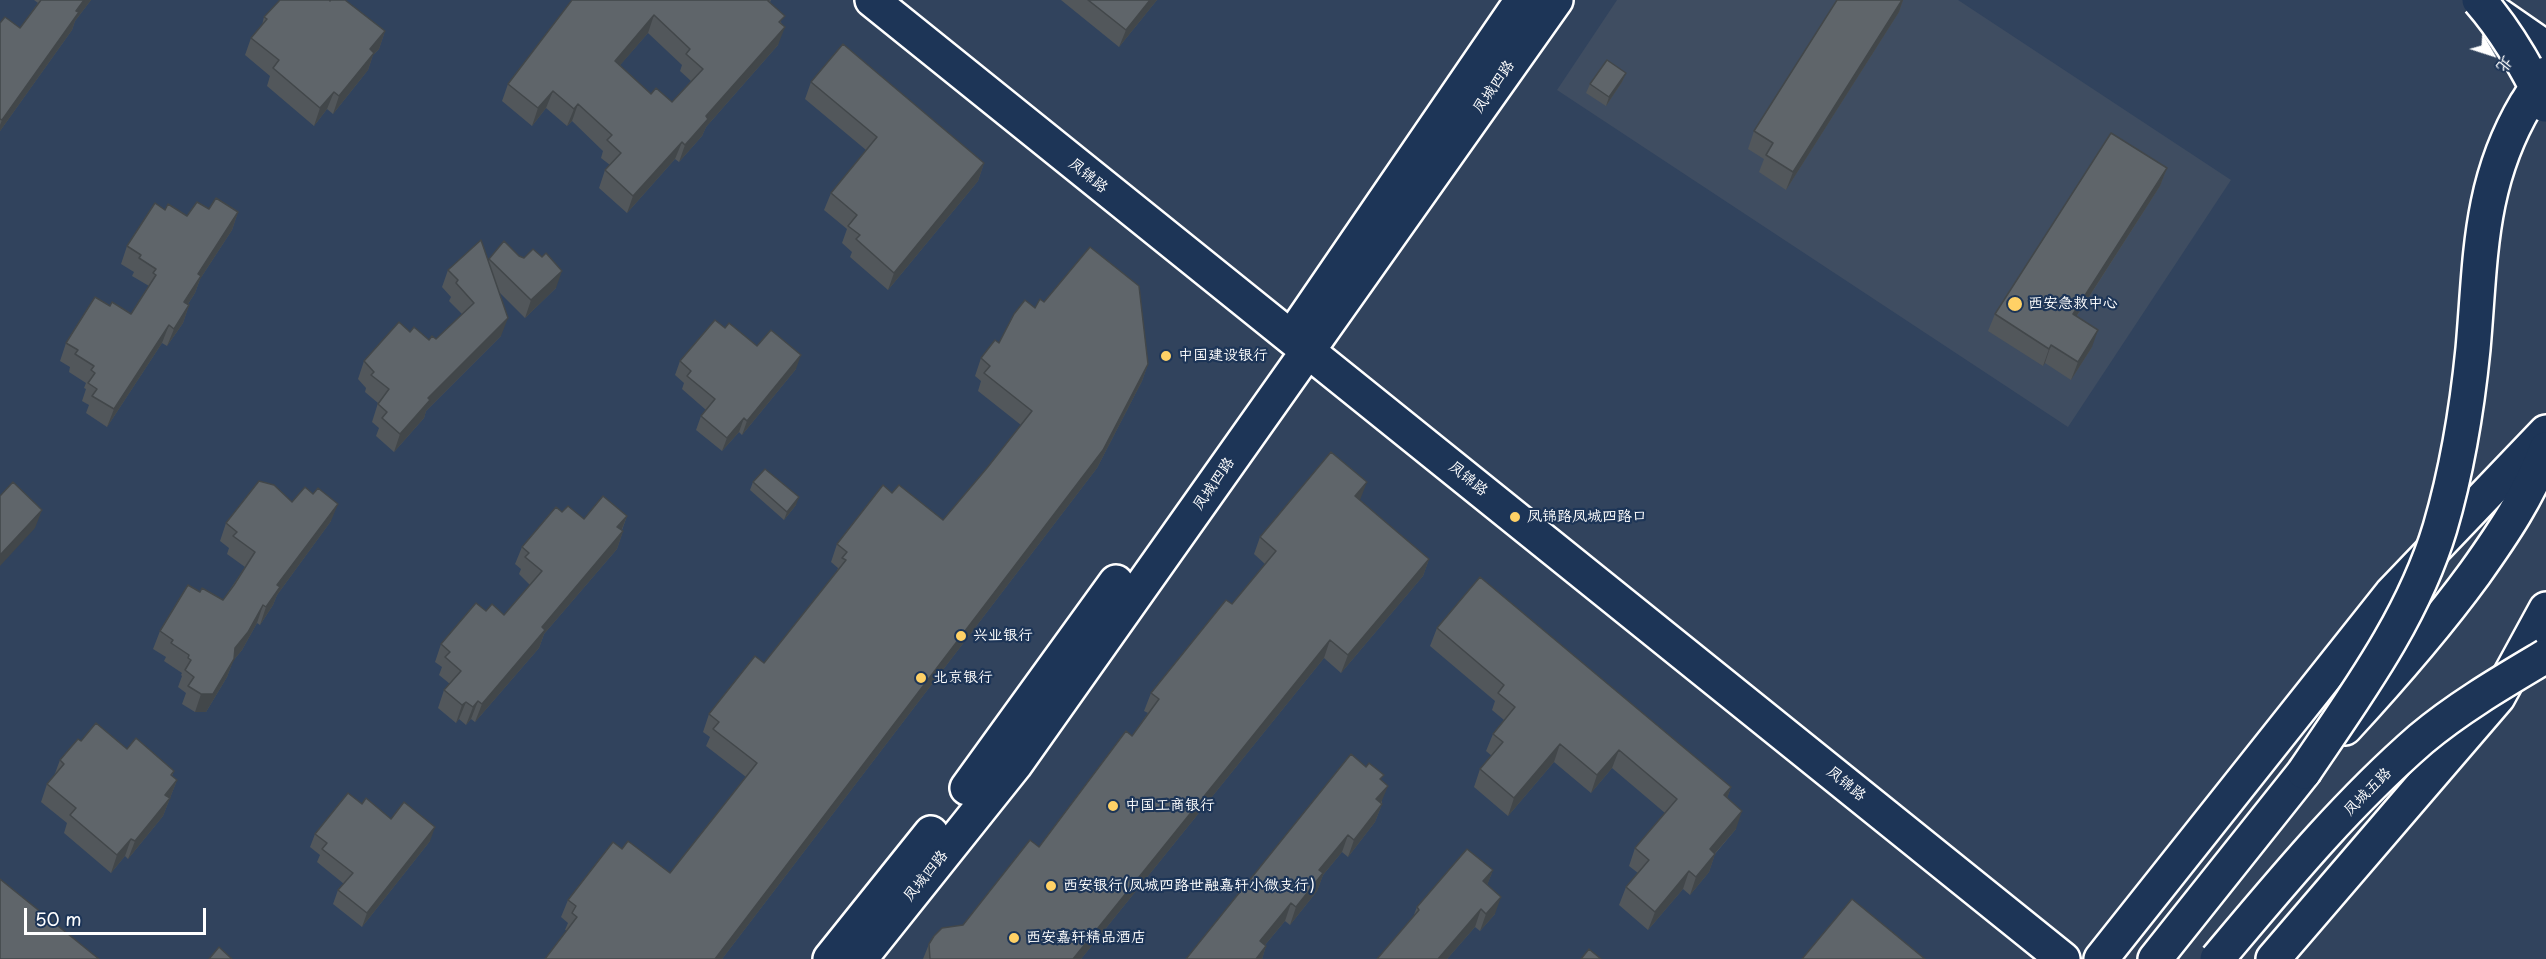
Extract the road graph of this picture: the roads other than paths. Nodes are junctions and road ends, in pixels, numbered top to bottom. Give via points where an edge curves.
1 (872, 0) edge
2 (1522, 0) edge
3 (1556, 0) edge
4 (2478, 0) edge
5 (2546, 48) edge
6 (2546, 74) edge
7 (2546, 107) edge
8 (1300, 344) junction
9 (2546, 432) edge
10 (2546, 449) edge
11 (2546, 609) edge
12 (2546, 656) edge
13 (2304, 772) junction
14 (830, 959) edge
15 (860, 959) edge
16 (2063, 959) edge
17 (2101, 959) edge
18 (2155, 959) edge
19 (2217, 959) edge
20 (2273, 959) edge

1 - 8 main road, 凤锦路
2 - 8 main road, 凤城四路
3 - 8 main road, 凤城四路
4 - 5 main road
4 - 7 main road, bridge via 2497,21 2527,68
6 - 13 main road, bridge via 2510,132 2490,191 2479,250 2465,408 2440,529 2412,600 2376,665
8 - 14 main road, 凤城四路 via 989,760
8 - 15 main road, 凤城四路 via 1015,765
8 - 16 main road, 凤锦路
9 - 17 main road via 2391,594
10 - 13 main road, bridge via 2503,534 2436,627
11 - 20 main road via 2498,697
12 - 19 main road, 凤城五路, bridge via 2422,739 2305,855
13 - 18 main road

